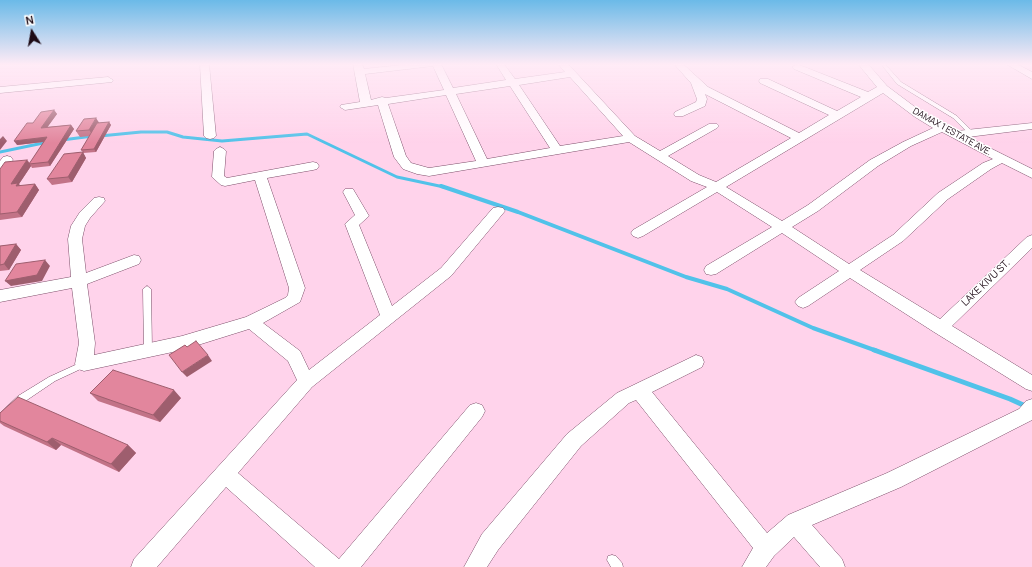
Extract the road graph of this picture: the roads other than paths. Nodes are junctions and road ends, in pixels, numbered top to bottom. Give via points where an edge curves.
1 (206, 90) edge
2 (363, 90) edge
3 (454, 90) edge
4 (518, 90) edge
5 (587, 90) edge
6 (699, 90) edge
7 (709, 90) edge
8 (784, 90) edge
9 (854, 90) edge
10 (878, 90) edge
11 (886, 90) edge
12 (911, 90) edge
13 (451, 91) junction
14 (868, 96) junction
15 (382, 100) junction
16 (366, 103) junction
17 (345, 107) dead end
18 (679, 114) dead end
19 (837, 115) junction
20 (713, 126) dead end
21 (1032, 126) edge
22 (942, 128) junction
23 (972, 133) junction
24 (956, 135) junction
25 (210, 136) dead end
26 (631, 138) junction
27 (800, 138) junction
28 (557, 150) junction
29 (220, 151) dead end
30 (659, 156) junction
31 (1002, 159) junction
32 (483, 163) junction
33 (313, 166) dead end
34 (1032, 174) edge
35 (260, 177) junction
36 (717, 188) junction
37 (349, 192) dead end
38 (99, 200) dead end
39 (498, 211) dead end
40 (782, 227) junction
41 (638, 233) dead end
42 (1032, 240) edge
43 (134, 260) dead end
44 (711, 270) dead end
45 (850, 271) junction
46 (79, 281) junction
47 (147, 289) dead end
48 (0, 296) edge
49 (803, 302) dead end
50 (388, 318) junction
51 (251, 322) junction
52 (940, 328) junction
53 (148, 350) junction
54 (696, 362) dead end
55 (84, 364) junction
56 (306, 382) junction
57 (1032, 384) edge
58 (639, 390) junction
59 (476, 411) dead end
60 (1029, 413) edge
61 (0, 418) edge
62 (224, 473) junction
63 (795, 522) junction
64 (766, 548) junction
65 (142, 567) edge
66 (332, 567) edge
67 (347, 567) edge
68 (475, 567) edge
69 (753, 567) edge
70 (834, 567) edge

1 - 25 street
2 - 16 street
3 - 13 street
4 - 28 street
5 - 26 street
6 - 18 street via 701,104
7 - 27 street
8 - 19 street
9 - 14 street
10 - 14 street
11 - 22 street, DAMAX 1 ESTATE AVE. via 901,103
12 - 23 lane via 955,117
13 - 15 street
13 - 32 street
14 - 19 street
15 - 16 street
15 - 32 street via 400,157 407,166 429,172
16 - 17 street
19 - 27 street
20 - 30 street
21 - 23 street
22 - 24 street, DAMAX 1 ESTATE AVE.
22 - 40 street via 874,163 813,208
23 - 24 street
24 - 31 street, DAMAX 1 ESTATE AVE.
26 - 28 street
26 - 30 street
27 - 36 street
28 - 32 street
29 - 35 street via 218,177 221,180 225,182
30 - 36 street
31 - 34 street, DAMAX 1 ESTATE AVE.
31 - 45 street via 987,166 943,196 898,238
33 - 35 street
35 - 51 street via 297,290 295,298 290,302
36 - 40 street
36 - 41 street
37 - 50 street via 362,216 352,224
38 - 46 street via 78,226 75,239
39 - 50 street via 446,272
40 - 44 street
40 - 45 street
42 - 52 street, LAKE KIVU ST.
43 - 46 street
45 - 49 street
45 - 52 street
46 - 48 street
46 - 55 street via 88,343
47 - 53 lane
50 - 56 street
51 - 53 street
51 - 56 street via 294,356
52 - 57 street
53 - 55 street
54 - 58 street
55 - 61 lane via 52,379 21,399
56 - 62 street
58 - 64 street
58 - 68 street via 623,398 574,440 490,542
59 - 67 street
60 - 63 street via 894,480
62 - 65 street
62 - 66 street
63 - 64 street
63 - 70 street
64 - 69 street

